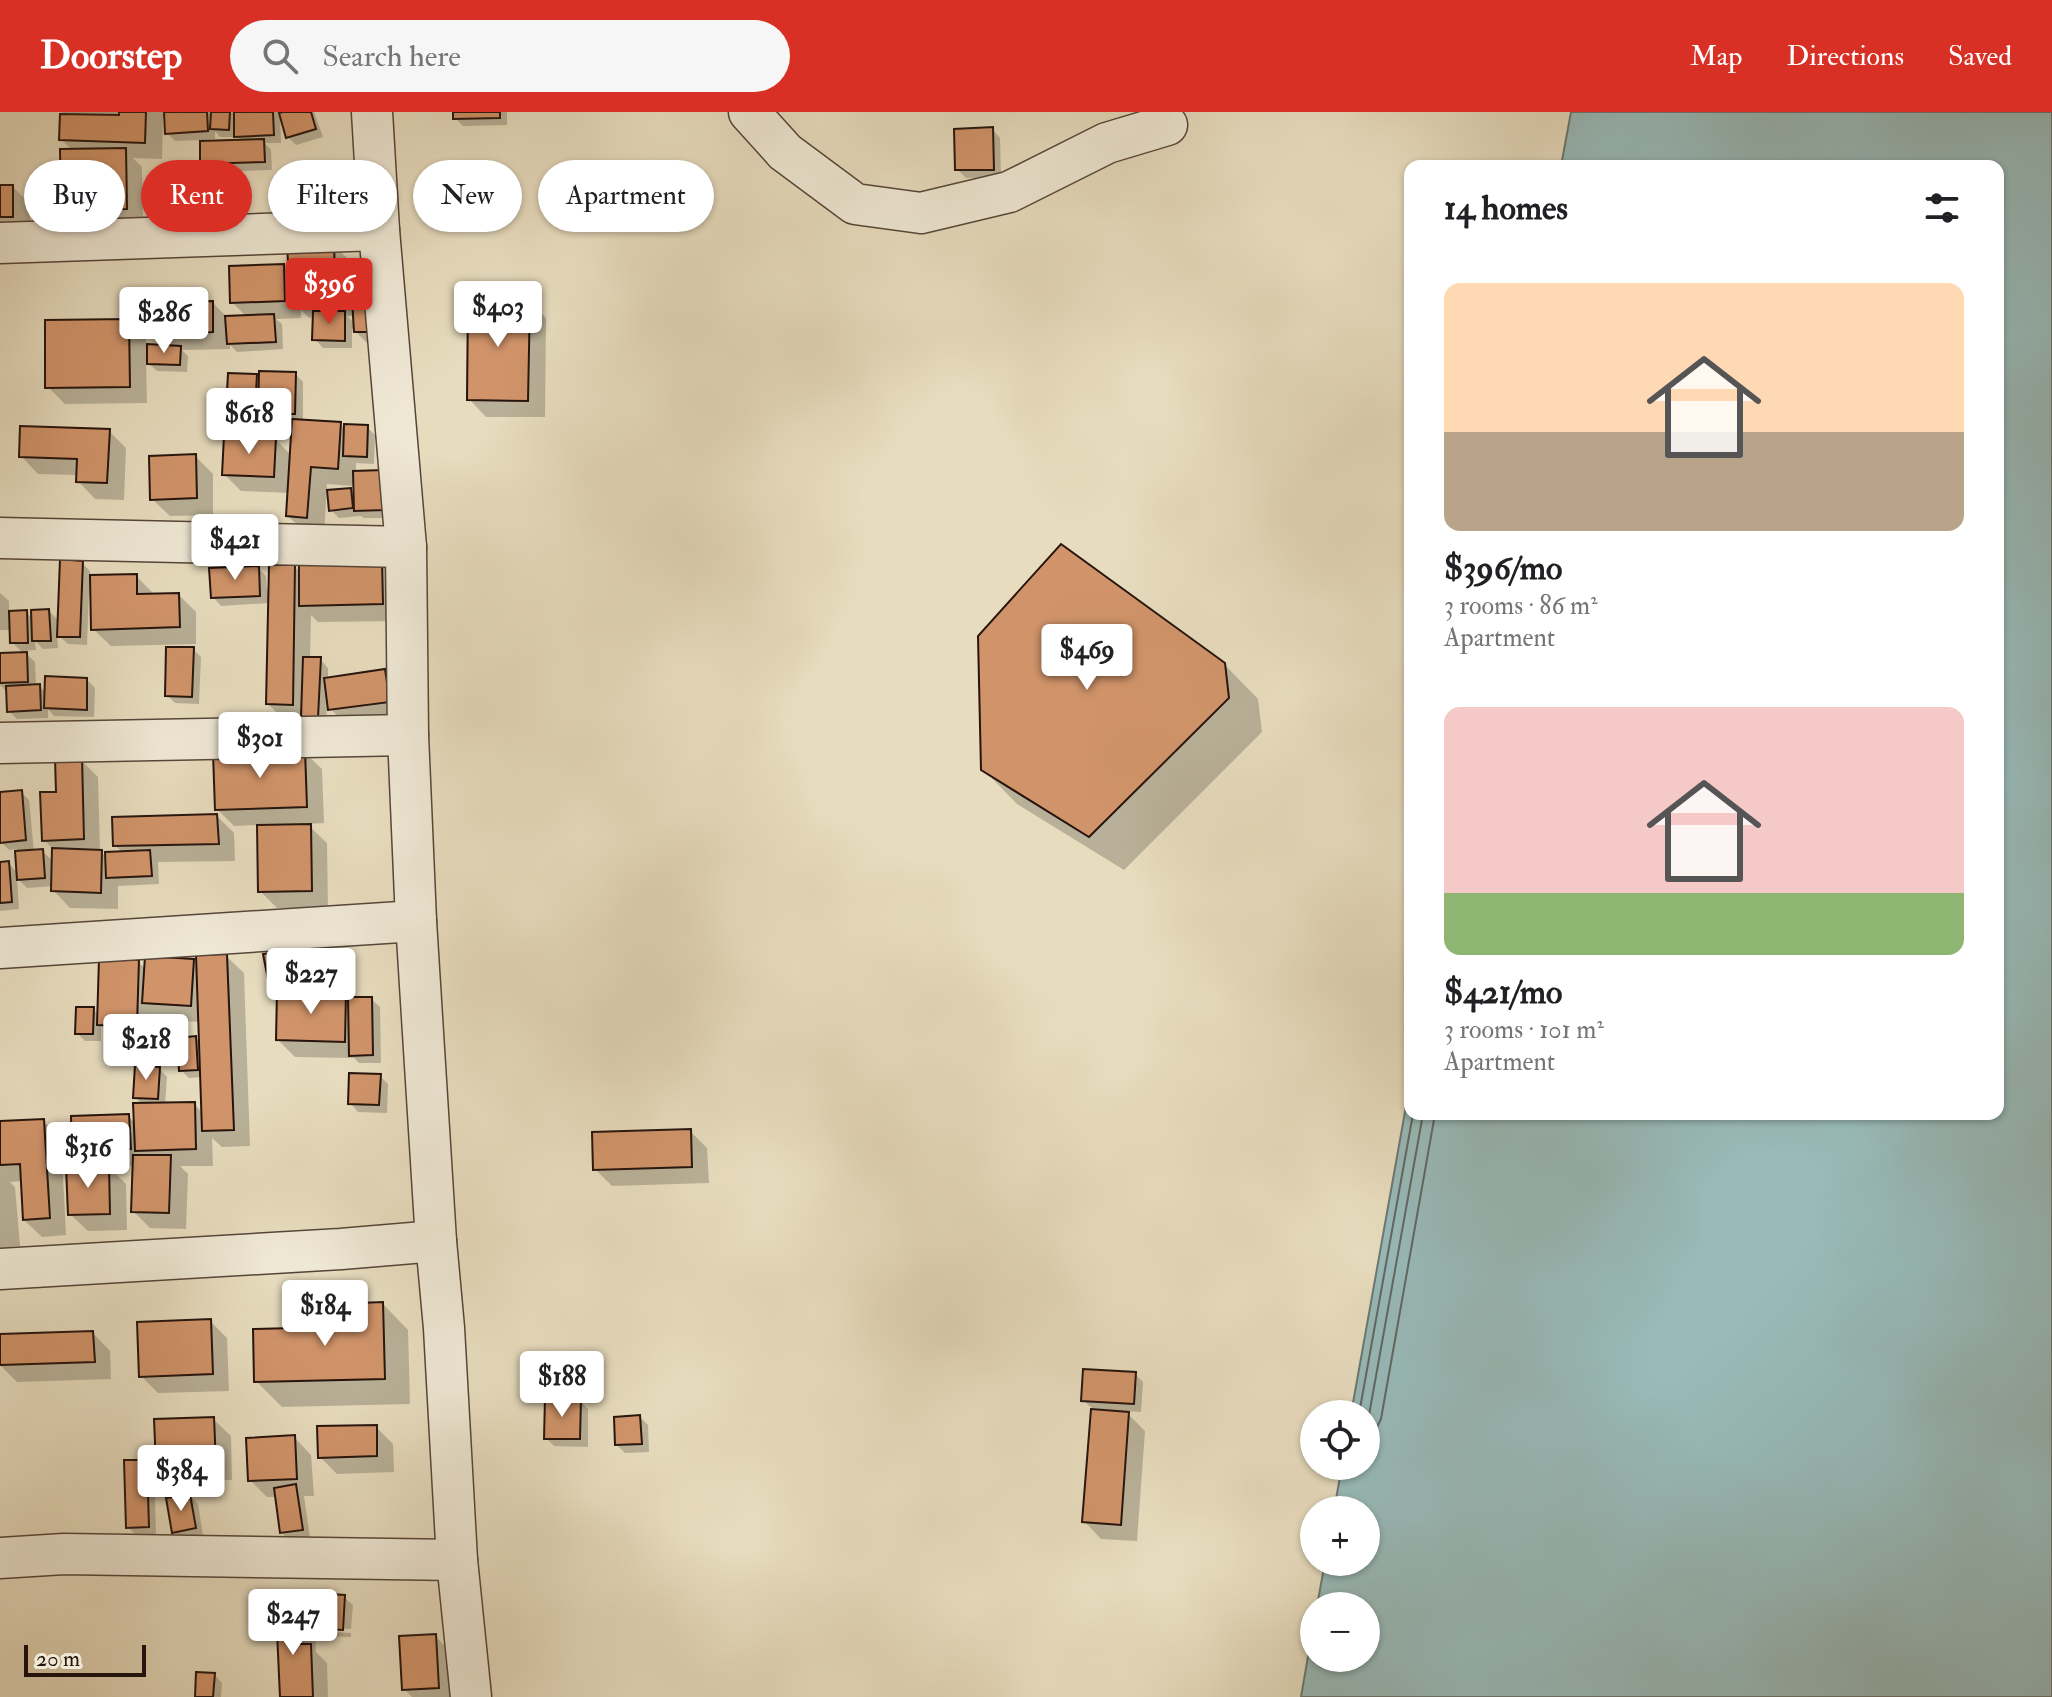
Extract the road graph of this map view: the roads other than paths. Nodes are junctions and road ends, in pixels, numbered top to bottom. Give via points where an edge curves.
1 (372, 112) edge
2 (749, 112) edge
3 (1167, 125) dead end
4 (375, 160) edge
5 (321, 232) edge
6 (379, 232) edge
7 (0, 243) edge
8 (0, 538) edge
9 (406, 547) junction
10 (408, 735) junction
11 (0, 743) edge
12 (416, 921) junction
13 (0, 948) edge
14 (436, 1241) junction
15 (0, 1269) edge
16 (0, 1558) edge
17 (457, 1560) junction
18 (471, 1697) edge

1 - 4 street
2 - 3 street via 785,152 855,204 921,213 1009,192 1107,143
5 - 7 street
6 - 9 street
8 - 9 street
9 - 10 street
10 - 11 street
10 - 12 street
12 - 13 street
12 - 14 street
14 - 15 street
14 - 17 street
16 - 17 street via 64,1554
17 - 18 street

